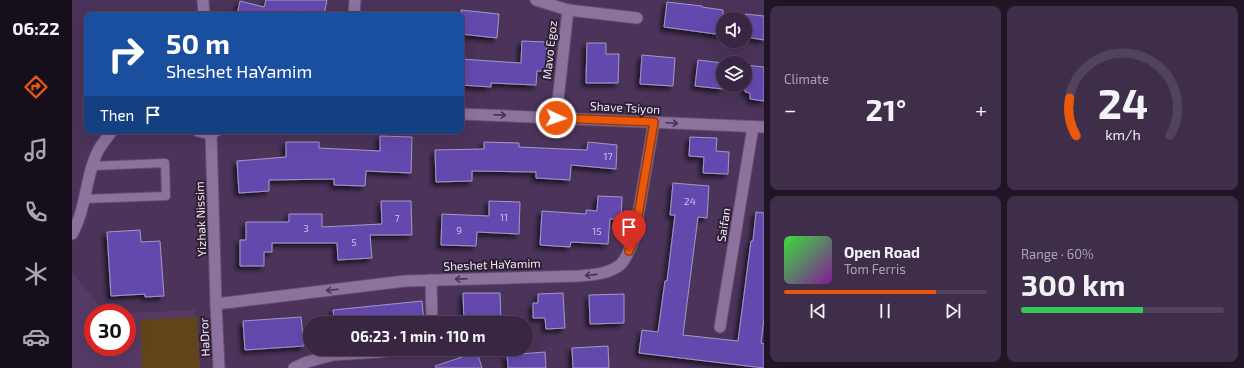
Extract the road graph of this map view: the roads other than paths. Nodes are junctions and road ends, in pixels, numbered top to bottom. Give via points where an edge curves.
1 (203, 0) edge
2 (355, 0) edge
3 (536, 0) edge
4 (568, 10) junction
5 (204, 12) edge
6 (354, 12) edge
7 (637, 18) dead end
8 (464, 114) edge
9 (556, 118) junction
10 (654, 122) junction
11 (759, 127) edge
12 (110, 134) edge
13 (213, 134) edge
14 (93, 166) junction
15 (84, 199) junction
16 (72, 234) edge
17 (431, 280) junction
18 (216, 304) junction
19 (432, 316) edge
20 (720, 327) dead end
21 (329, 356) edge
22 (219, 368) edge
23 (294, 368) edge

1 - 5 street
2 - 6 street
3 - 4 street
4 - 7 street
4 - 9 street, Mavo Egoz
8 -> 9 street, Shave Tsiyon
9 - 10 street, Shave Tsiyon
10 -> 11 street, Shave Tsiyon
10 -> 17 street, Sheshet HaYamim via 634,239 620,264 609,271 585,276
11 - 20 street, Saifan
12 - 14 street via 99,149
13 - 18 street, Yizhak Nissim
14 - 15 street
14 - 15 lane via 165,163 166,196
15 - 16 street
17 -> 18 street, Sheshet HaYamim
17 - 19 street
18 - 22 street, HaDror
21 - 23 street

